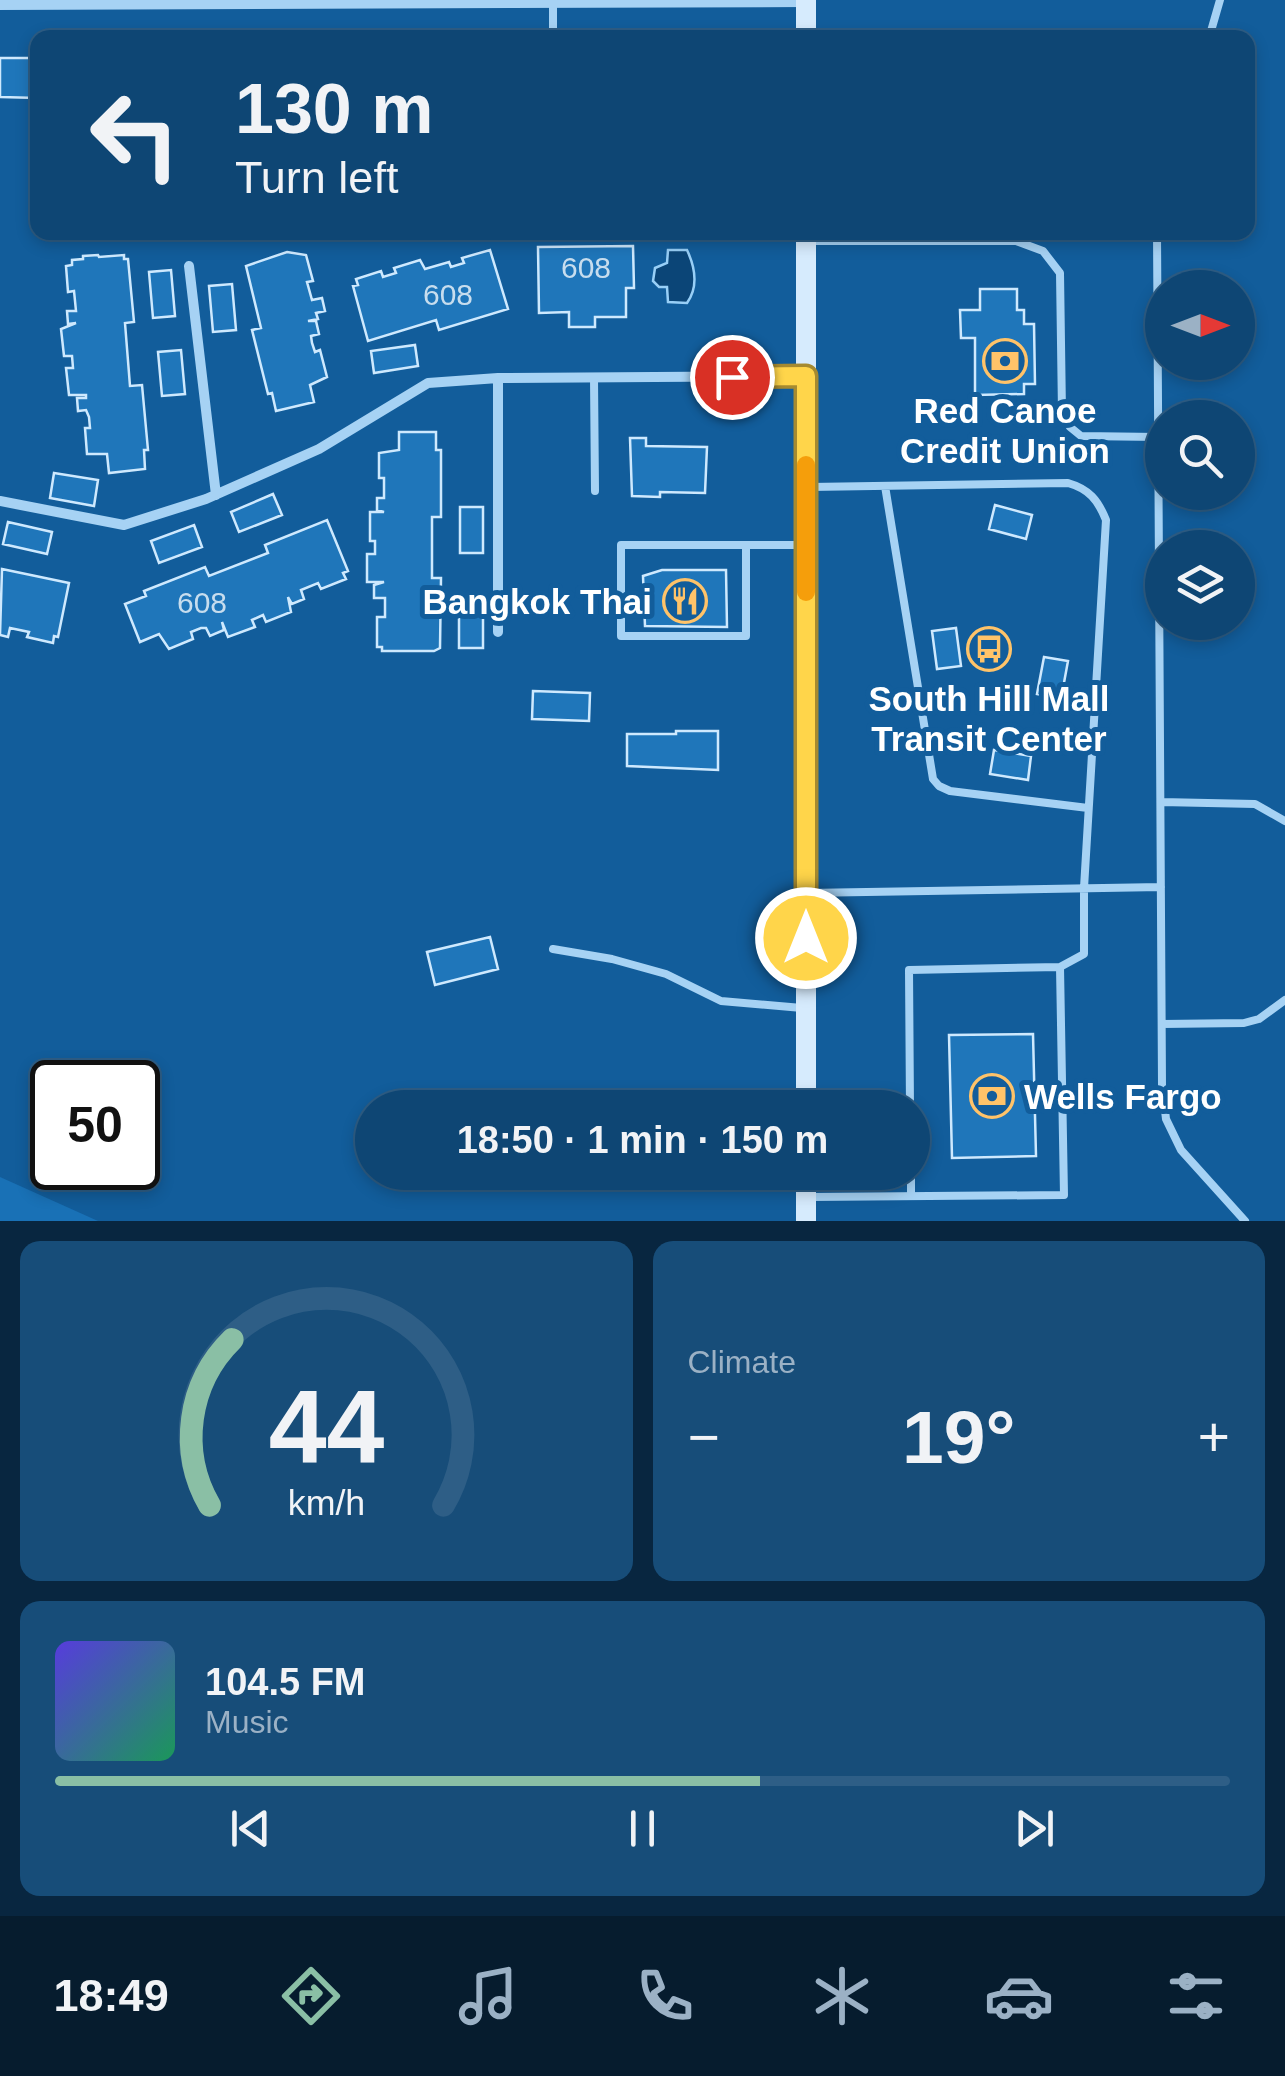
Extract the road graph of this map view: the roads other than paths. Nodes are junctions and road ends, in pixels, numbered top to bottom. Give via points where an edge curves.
1 (1220, 0) edge
2 (635, 1) edge
3 (806, 1) edge
4 (270, 2) edge
5 (63, 3) edge
6 (553, 3) junction
7 (0, 5) edge
8 (553, 30) edge
9 (806, 30) edge
10 (1211, 30) edge
11 (806, 240) edge
12 (964, 240) edge
13 (1157, 240) edge
14 (189, 266) dead end
15 (806, 376) junction
16 (498, 378) junction
17 (594, 378) junction
18 (1158, 400) edge
19 (1145, 437) edge
20 (885, 486) junction
21 (806, 487) junction
22 (595, 491) dead end
23 (216, 494) junction
24 (0, 501) edge
25 (1158, 510) edge
26 (746, 545) junction
27 (806, 545) junction
28 (498, 632) dead end
29 (1160, 802) junction
30 (1088, 808) junction
31 (1285, 820) edge
32 (1161, 887) junction
33 (1084, 888) junction
34 (806, 894) junction
35 (553, 949) dead end
36 (1060, 967) junction
37 (1285, 1000) edge
38 (806, 1008) junction
39 (1162, 1024) junction
40 (806, 1090) edge
41 (910, 1090) edge
42 (806, 1190) edge
43 (912, 1190) edge
44 (912, 1196) junction
45 (806, 1197) junction
46 (806, 1221) edge
47 (1245, 1221) edge

1 - 10 lane
2 - 3 street
2 - 6 street
3 - 9 main road
4 - 5 street
4 - 6 street
5 - 7 street
6 - 8 lane
11 - 15 main road
12 - 19 lane via 1016,241 1044,251 1060,274 1062,413 1081,436
13 - 18 lane
14 - 23 street
15 - 17 street
15 - 21 main road
16 - 17 street
16 - 23 street via 428,383 319,449
16 - 28 street
17 - 22 lane
20 - 21 lane
20 - 30 lane via 933,779 950,791
20 - 30 lane via 1068,484 1100,504 1106,520
21 - 27 main road
23 - 24 street via 124,526
25 - 29 lane
26 - 26 lane via 746,636 621,636 621,545
26 - 27 lane
27 - 34 main road
29 - 31 lane via 1255,804
29 - 32 lane
30 - 33 lane
32 - 33 lane
32 - 39 lane
33 - 34 lane
33 - 36 lane via 1084,954
34 - 38 main road
35 - 38 lane via 666,974 720,1001
36 - 41 lane via 909,970
36 - 44 lane via 1064,1195
37 - 39 lane via 1244,1023
38 - 40 main road
39 - 47 lane via 1166,1119 1181,1150
42 - 45 main road
43 - 44 lane
44 - 45 lane
45 - 46 main road

